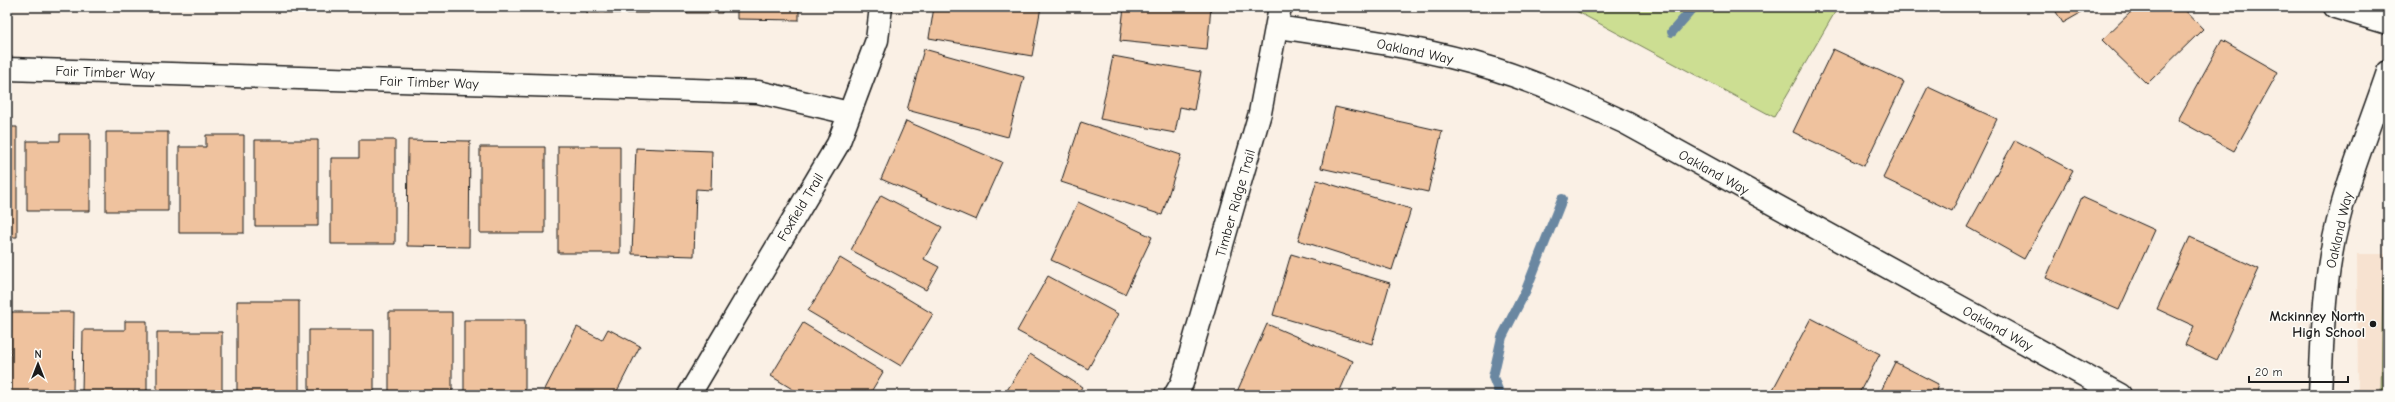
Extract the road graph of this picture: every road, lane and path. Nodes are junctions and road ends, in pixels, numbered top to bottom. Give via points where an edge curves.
1 (881, 7) edge
2 (2335, 7) edge
3 (1279, 17) edge
4 (2388, 23) edge
5 (7, 69) edge
6 (2388, 72) edge
7 (849, 113) junction
8 (689, 395) edge
9 (1175, 395) edge
10 (2120, 395) edge
11 (2320, 395) edge

1 - 7 street, Foxfield Trail via 877,40
2 - 4 street
3 - 9 street, Timber Ridge Trail via 1260,113 1224,244 1182,383
3 - 10 street, Oakland Way via 1499,71 1539,84 1580,102 1626,123
5 - 7 street, Fair Timber Way via 758,92
6 - 11 street, Oakland Way via 2345,199 2331,254 2323,312
7 - 8 street, Foxfield Trail via 838,144

